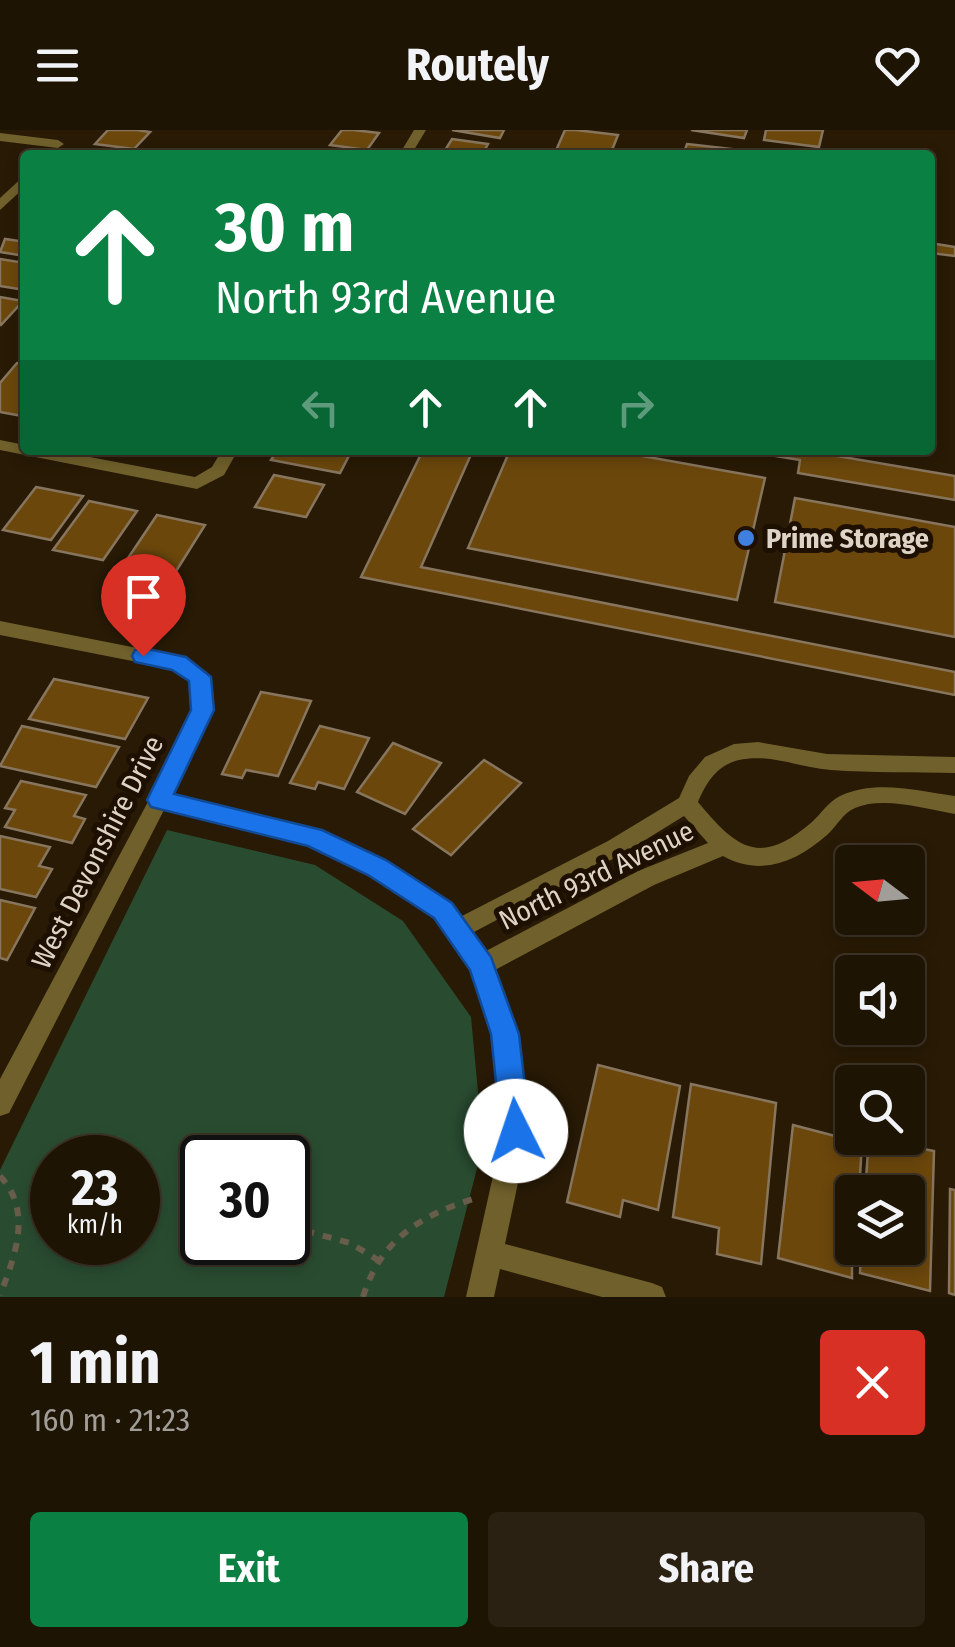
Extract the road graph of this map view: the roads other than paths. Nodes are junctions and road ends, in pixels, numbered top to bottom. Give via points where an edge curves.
1 (72, 130) edge
2 (0, 137) edge
3 (53, 150) edge
4 (20, 184) edge
5 (0, 206) edge
6 (52, 455) edge
7 (227, 455) edge
8 (0, 628) edge
9 (955, 765) edge
10 (160, 800) junction
11 (687, 804) junction
12 (955, 805) edge
13 (722, 847) junction
14 (458, 929) junction
15 (482, 966) junction
16 (0, 1104) edge
17 (490, 1253) junction
18 (480, 1297) edge
19 (652, 1297) edge

1 - 3 street
2 - 3 street
4 - 5 street
6 - 7 street via 198,483 218,471
8 - 10 street, West Devonshire Drive via 178,663 200,677 202,710
9 - 11 street, North 93rd Avenue via 734,752 712,762
10 - 14 street, North 93rd Avenue via 314,837 443,910
10 - 16 street, West Devonshire Drive
11 - 13 street, North 93rd Avenue
11 - 14 street, North 93rd Avenue
12 - 13 street, North 93rd Avenue via 891,796 847,802 781,856 753,860
13 - 15 street, North 93rd Avenue via 646,878
14 - 15 street, North 93rd Avenue
15 - 17 street via 505,1034 516,1131
17 - 18 street
17 - 19 street

